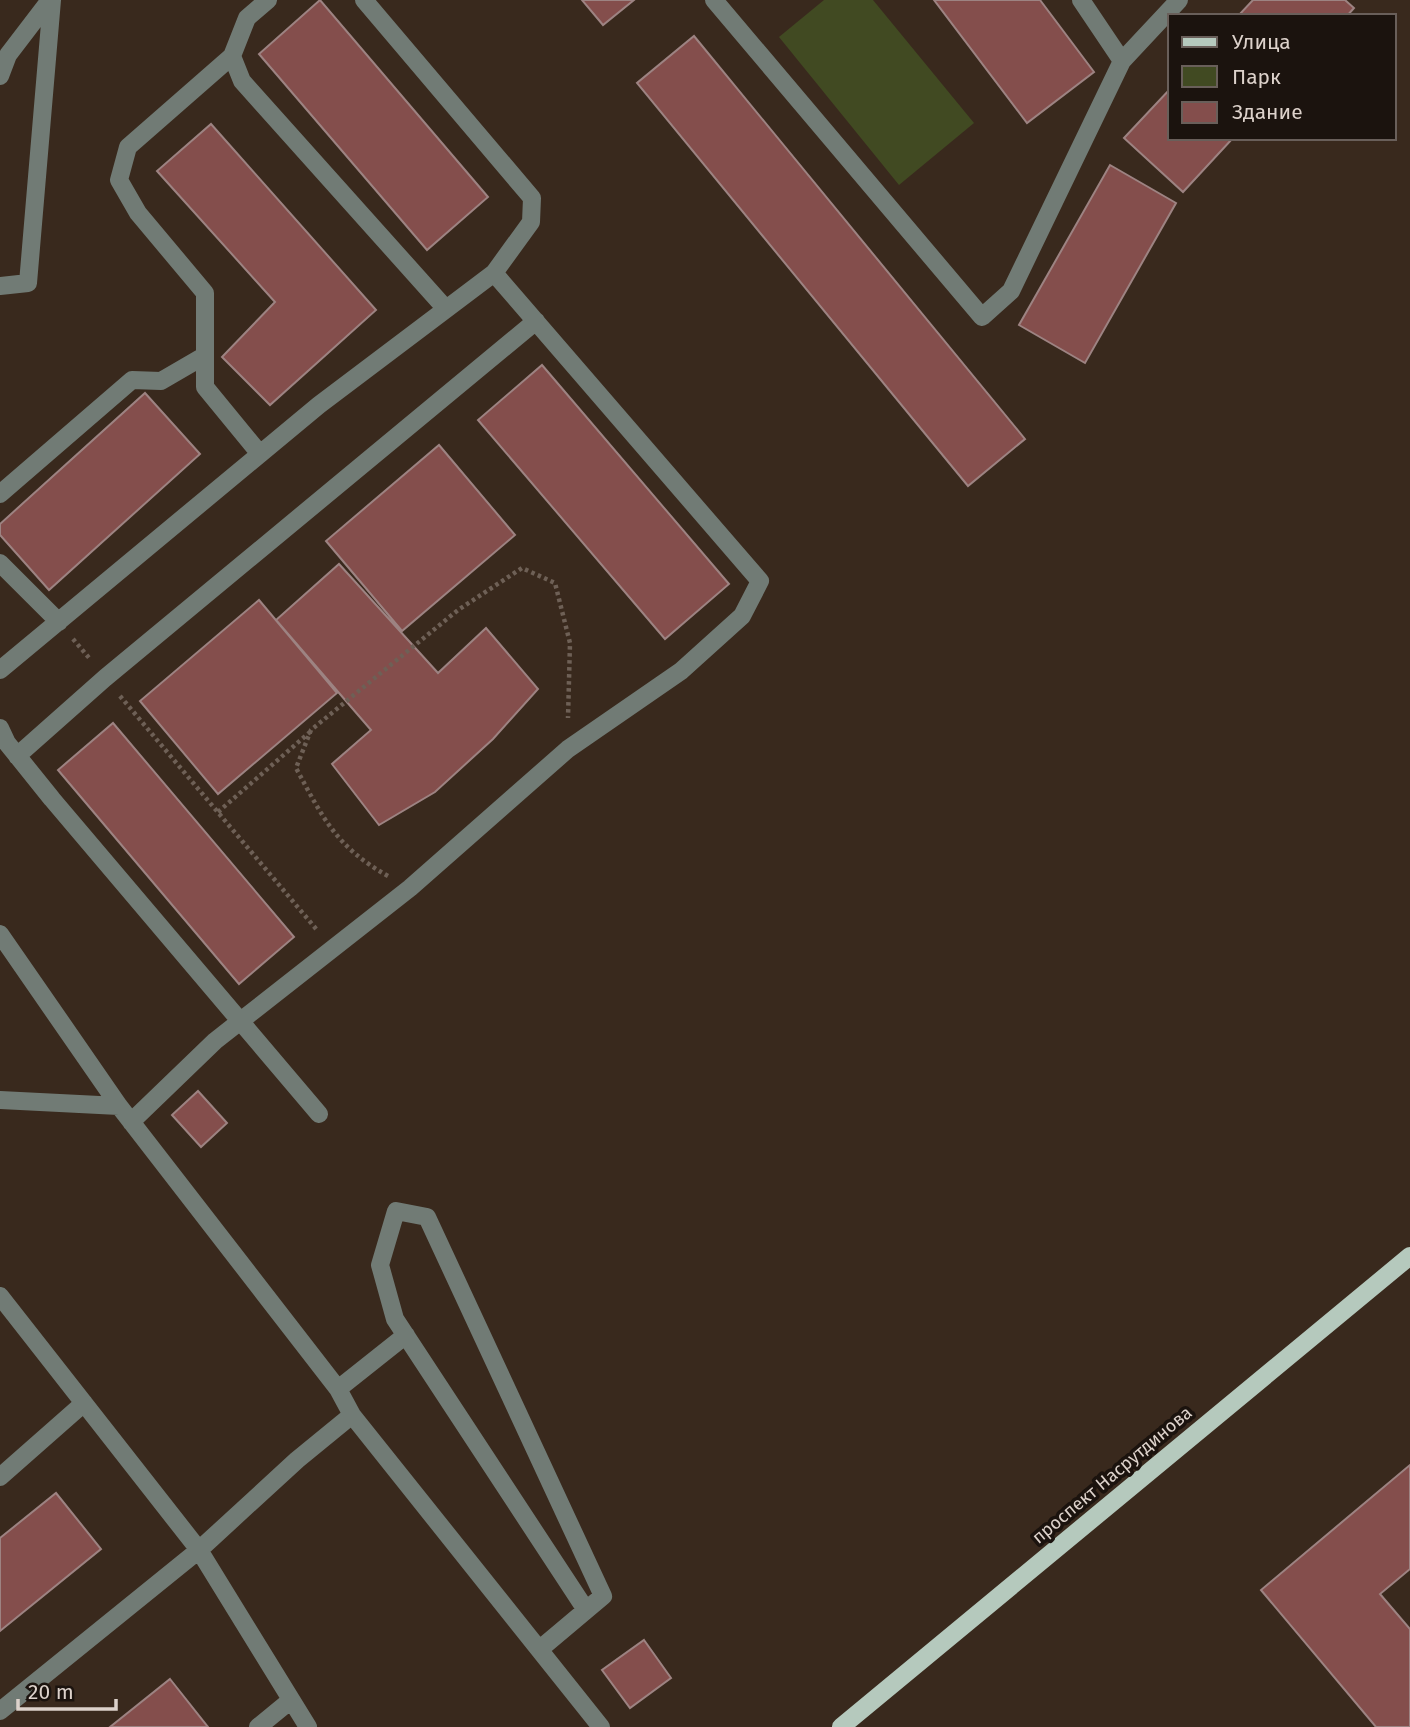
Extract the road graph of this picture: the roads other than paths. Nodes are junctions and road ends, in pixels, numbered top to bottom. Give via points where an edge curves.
1 (51, 0) edge
2 (268, 0) edge
3 (364, 0) edge
4 (714, 0) edge
5 (1081, 0) edge
6 (1179, 0) edge
7 (232, 56) junction
8 (1122, 61) junction
9 (0, 76) edge
10 (494, 274) junction
11 (0, 286) edge
12 (446, 309) junction
13 (536, 321) junction
14 (204, 356) junction
15 (260, 454) junction
16 (0, 494) edge
17 (0, 563) edge
18 (59, 622) junction
19 (1, 668) edge
20 (0, 728) edge
21 (17, 756) junction
22 (0, 934) edge
23 (239, 1022) junction
24 (0, 1100) edge
25 (119, 1106) junction
26 (319, 1114) dead end
27 (131, 1122) junction
28 (1410, 1256) edge
29 (0, 1296) edge
30 (406, 1335) junction
31 (338, 1389) junction
32 (84, 1403) junction
33 (352, 1415) junction
34 (0, 1477) edge
35 (199, 1549) junction
36 (586, 1610) junction
37 (540, 1649) junction
38 (291, 1700) junction
39 (0, 1711) edge
40 (258, 1727) edge
41 (308, 1727) edge
42 (601, 1727) edge
43 (841, 1727) edge

1 - 9 street via 8,55
1 - 11 street via 28,283
2 - 7 street via 247,18
3 - 10 street via 532,198 531,222
4 - 8 street via 982,317 1011,290
5 - 8 street
6 - 8 street
7 - 12 street via 242,81
7 - 14 street via 128,146 119,180 138,213 205,293
10 - 12 street
10 - 13 street
12 - 15 street
13 - 21 street
13 - 23 street via 761,581 742,615 681,671 568,750 410,888
14 - 15 street via 205,387
14 - 16 street via 161,381 132,380
15 - 18 street
17 - 18 street
18 - 19 street
20 - 21 street
21 - 23 street
22 - 25 street
23 - 26 street
23 - 27 street
24 - 25 street
25 - 27 street
27 - 31 street
28 - 43 main road, проспект Насрутдинова
29 - 32 street
30 - 31 street
30 - 36 street
30 - 36 street via 395,1320 380,1265 396,1211 427,1217 603,1596
31 - 33 street
32 - 34 street
32 - 35 street
33 - 35 street
33 - 37 street
35 - 38 street
35 - 39 street
36 - 37 street
37 - 42 street
38 - 40 street
38 - 41 street

